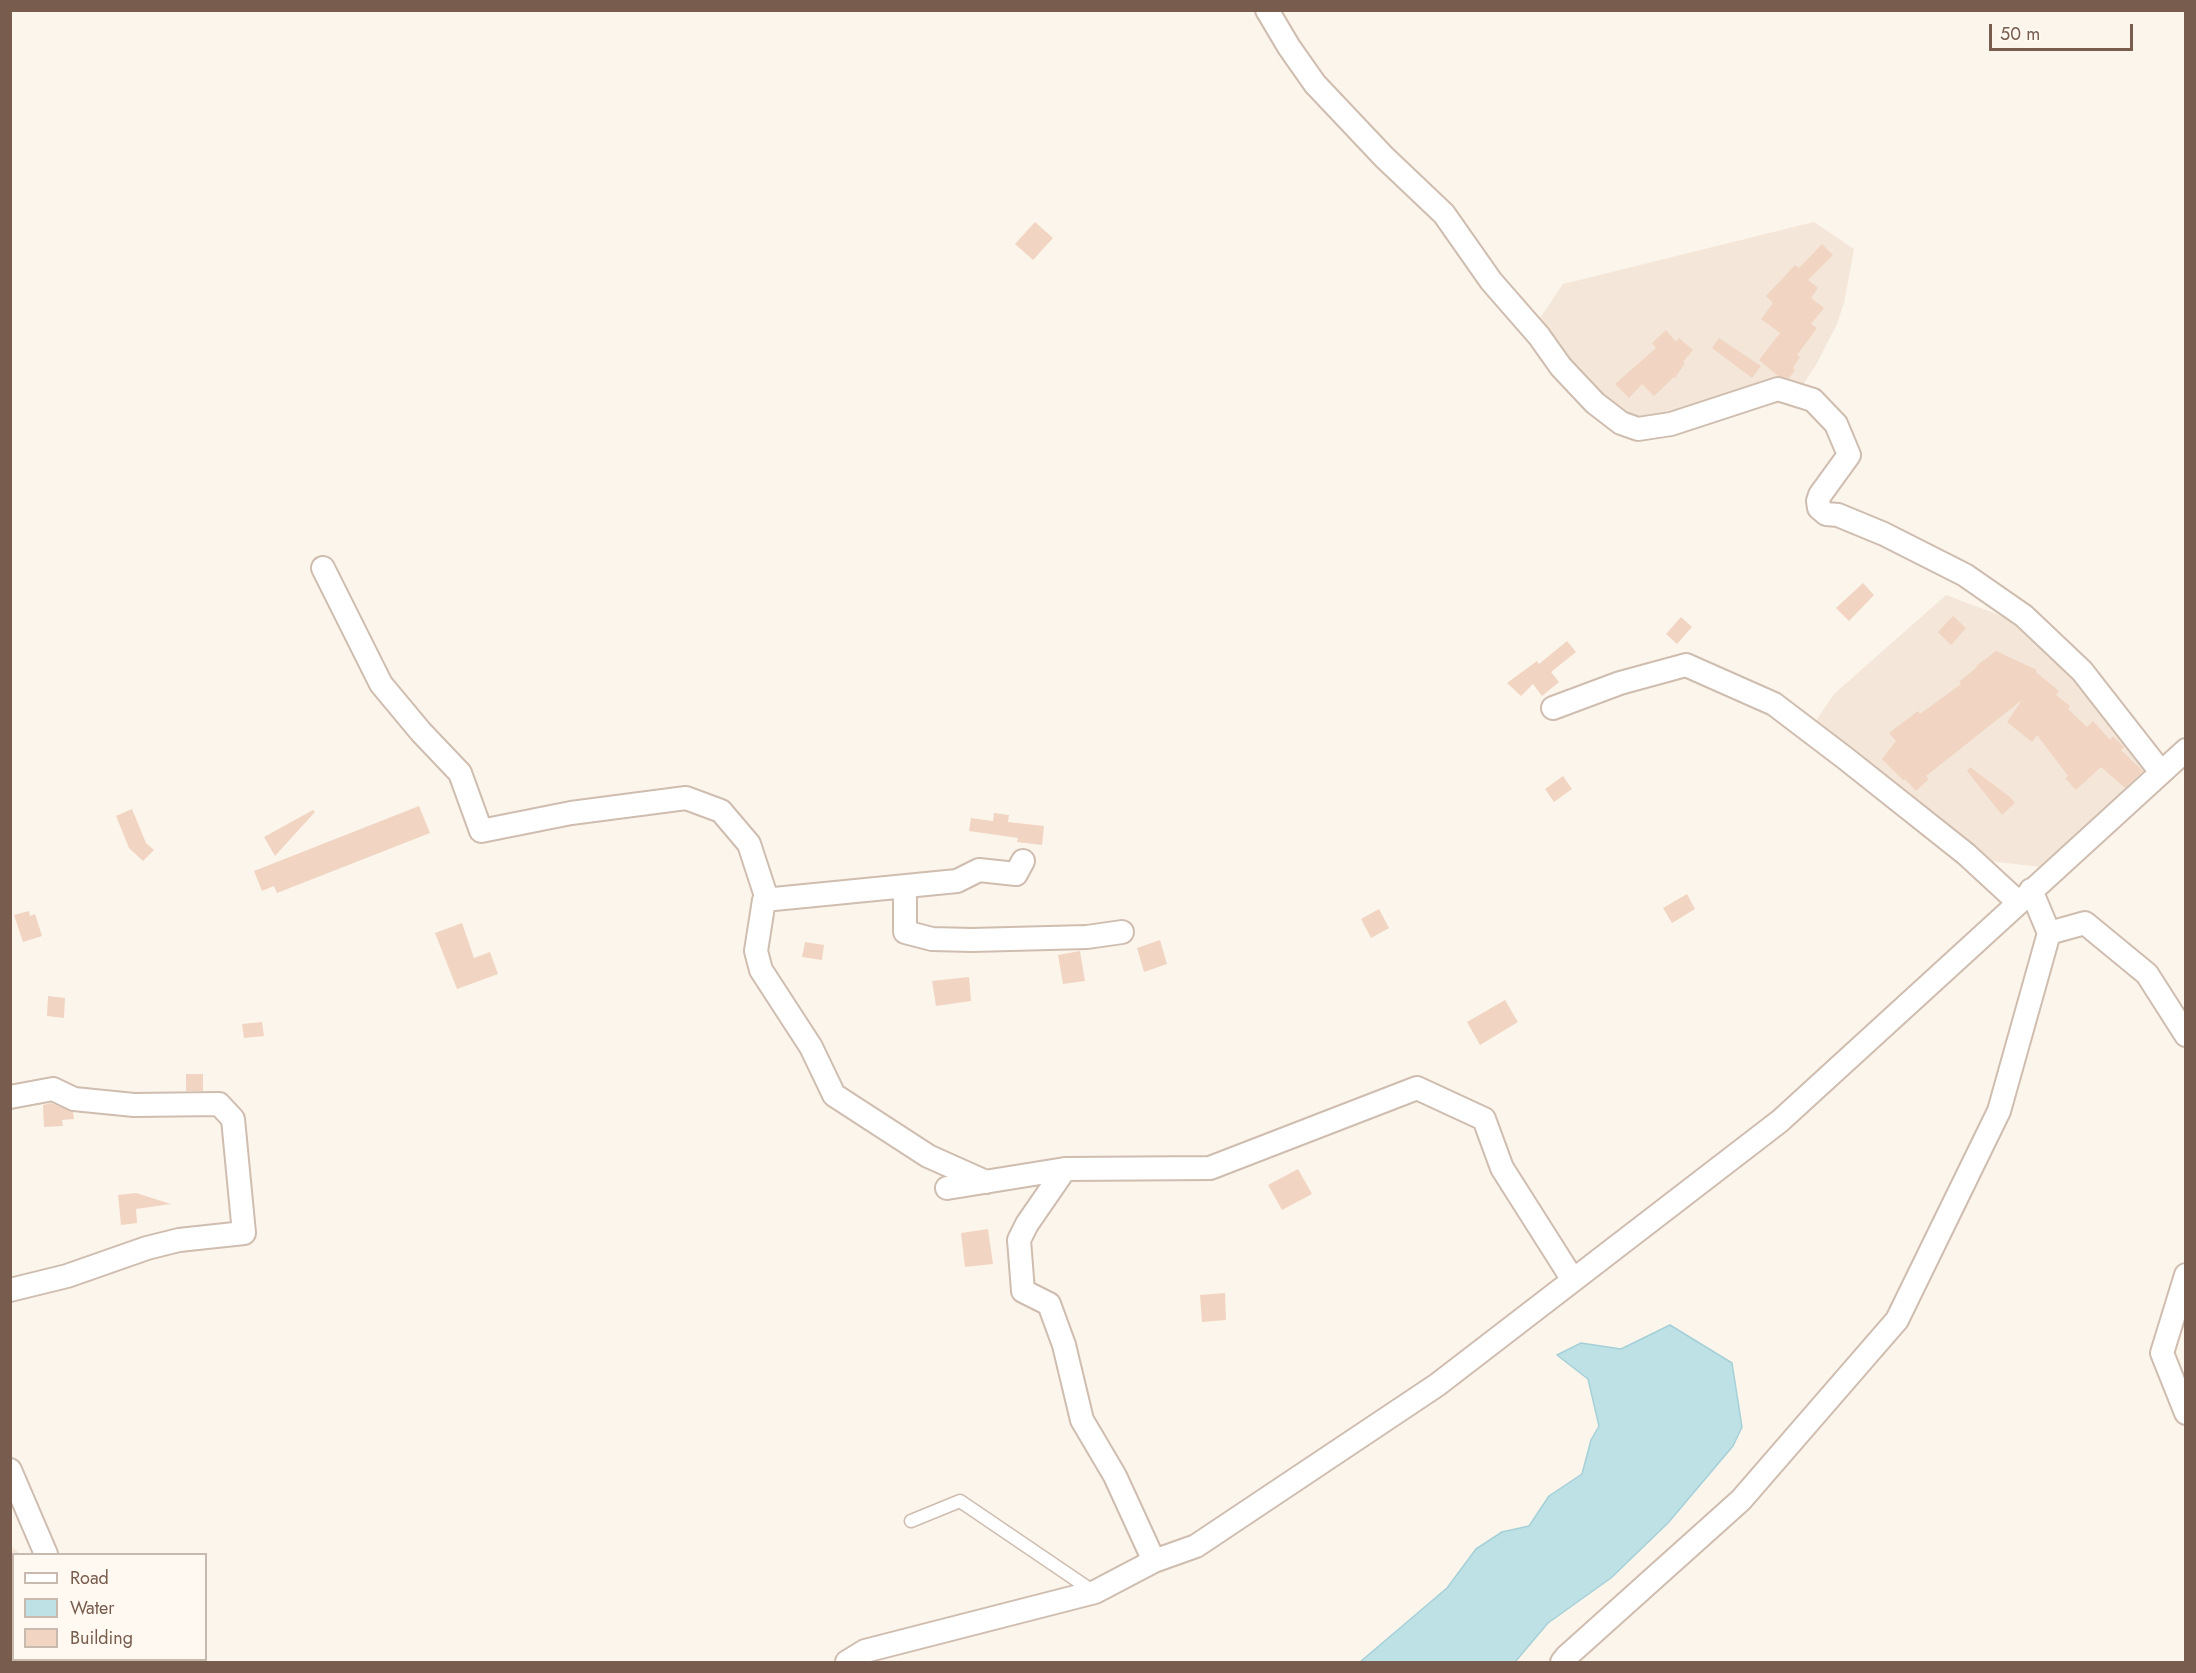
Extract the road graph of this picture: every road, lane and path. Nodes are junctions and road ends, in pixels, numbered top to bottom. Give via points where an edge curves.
1 (1267, 10) edge
2 (323, 568) dead end
3 (1552, 708) dead end
4 (2186, 750) edge
5 (2161, 772) junction
6 (1023, 861) dead end
7 (905, 888) junction
8 (2025, 896) junction
9 (767, 899) junction
10 (1122, 932) dead end
11 (2049, 933) junction
12 (2186, 1035) edge
13 (10, 1097) edge
14 (1065, 1169) junction
15 (986, 1182) junction
16 (947, 1188) dead end
17 (2186, 1275) edge
18 (1573, 1280) junction
19 (10, 1290) edge
20 (2186, 1413) edge
21 (10, 1470) edge
22 (911, 1521) dead end
23 (46, 1553) edge
24 (1154, 1562) junction
25 (1095, 1592) junction
26 (847, 1662) edge
27 (1562, 1662) edge

1 - 5 street via 1315,84 1444,214 1491,281 1594,403 1621,423 1638,429 1671,423 1778,389 1813,400 1836,424 1849,455 1820,495 1819,508 1884,534 1965,575 2024,616 2082,671
2 - 9 street via 381,684 460,773 481,831 572,813 686,798 721,812 748,844
3 - 8 street via 1686,664 1774,705
4 - 5 street
5 - 8 street
6 - 7 street via 1016,874 979,870 957,881
7 - 9 street
7 - 10 street via 905,932 932,939 1087,938
8 - 11 street
8 - 18 street via 1780,1121
9 - 15 street via 756,951 761,970 811,1047 834,1095 928,1156
11 - 12 street via 2085,924 2147,974
11 - 27 street via 1999,1111 1897,1320 1741,1500
13 - 19 street via 53,1089 74,1099 134,1106 219,1104 233,1119 244,1233 179,1240
14 - 15 street
14 - 18 street via 1210,1168 1417,1088 1484,1119 1502,1168
14 - 24 street via 1019,1240 1023,1291 1049,1304 1064,1345 1082,1420 1115,1476
15 - 16 street
17 - 20 street via 2162,1353
18 - 24 street via 1418,1398 1196,1546
21 - 23 street
22 - 25 lane via 960,1501
24 - 25 street
25 - 26 street via 865,1651

